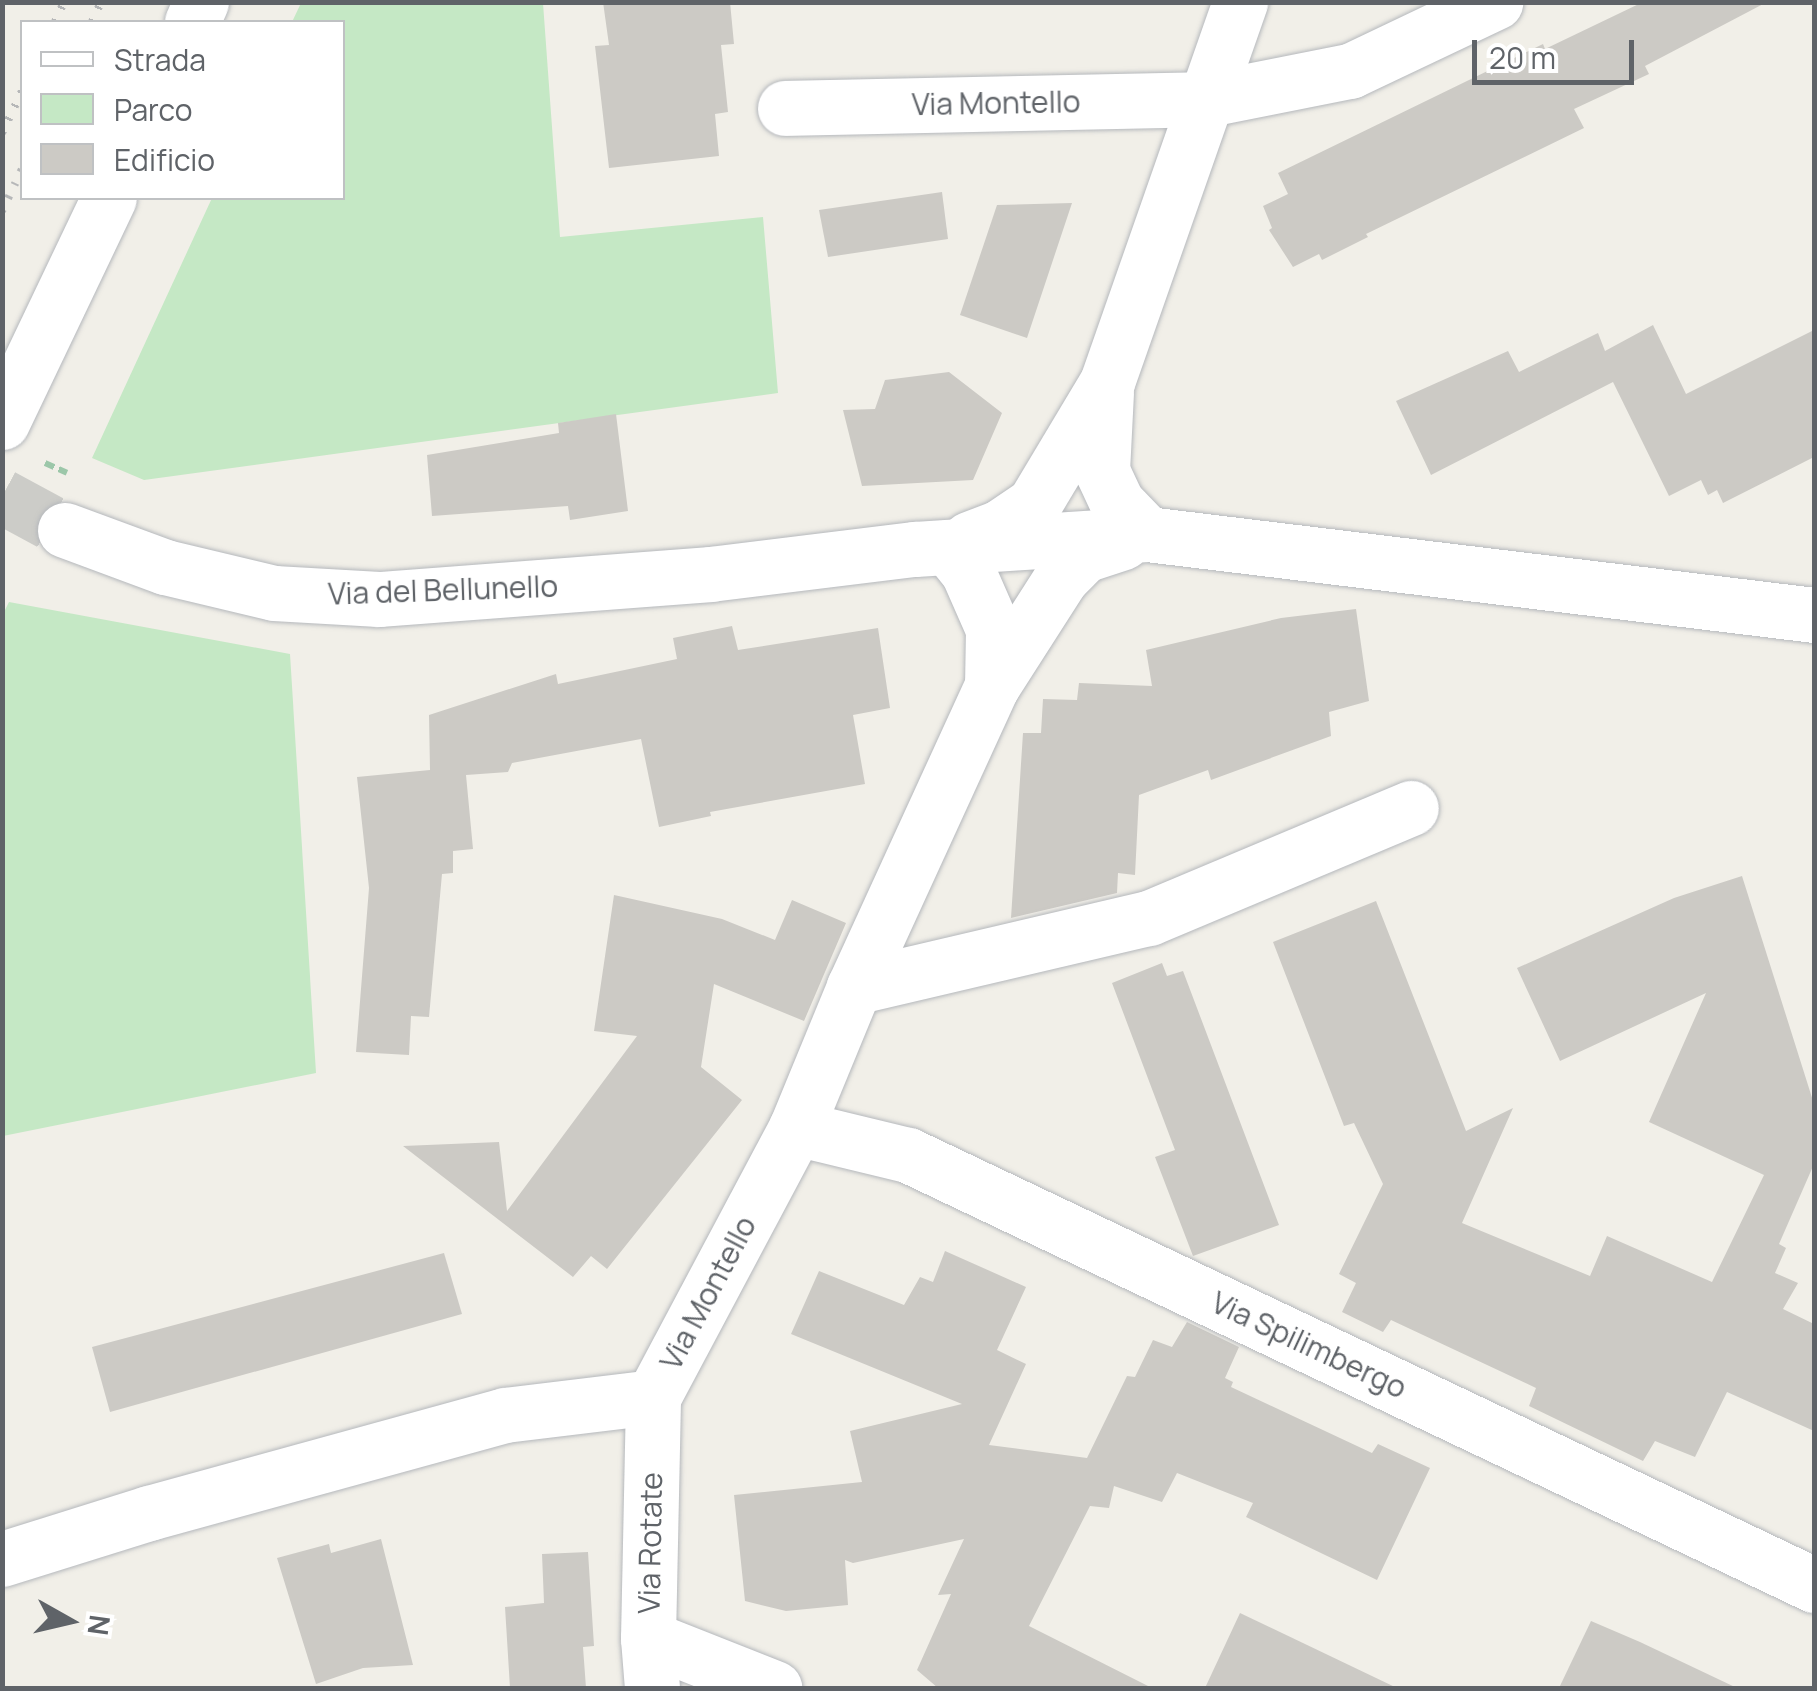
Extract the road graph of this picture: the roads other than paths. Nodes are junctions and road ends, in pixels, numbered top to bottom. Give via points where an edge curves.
1 (1240, 2) edge
2 (1495, 2) edge
3 (1208, 99) junction
4 (785, 108) dead end
5 (108, 200) edge
6 (1107, 382) junction
7 (2, 422) edge
8 (65, 530) tunnel mouth
9 (1147, 534) junction
10 (948, 548) junction
11 (1814, 614) edge
12 (992, 686) junction
13 (1412, 808) dead end
14 (854, 987) junction
15 (796, 1128) junction
16 (653, 1397) junction
17 (2, 1559) edge
18 (1814, 1585) edge
19 (650, 1663) edge
20 (774, 1688) edge

1 - 3 street
2 - 3 street, Via Montello via 1350,71
3 - 4 street, Via Montello
3 - 6 street
5 - 7 street
6 - 9 street via 1102,471 1117,503
6 - 10 street via 1034,504 1000,528
8 - 10 street, Via del Bellunello via 164,567 274,593 379,599
9 - 10 street
9 - 11 street
9 - 12 street via 1084,555 1072,566
10 - 12 street via 968,572 993,629
12 - 14 street, Via Montello
13 - 14 street via 1149,918
14 - 15 street, Via Montello
15 - 16 street, Via Montello
15 - 18 street, Via Spilimbergo via 908,1155
16 - 17 street, Via Montello via 505,1415
16 - 19 street, Via Rotate
19 - 20 street

